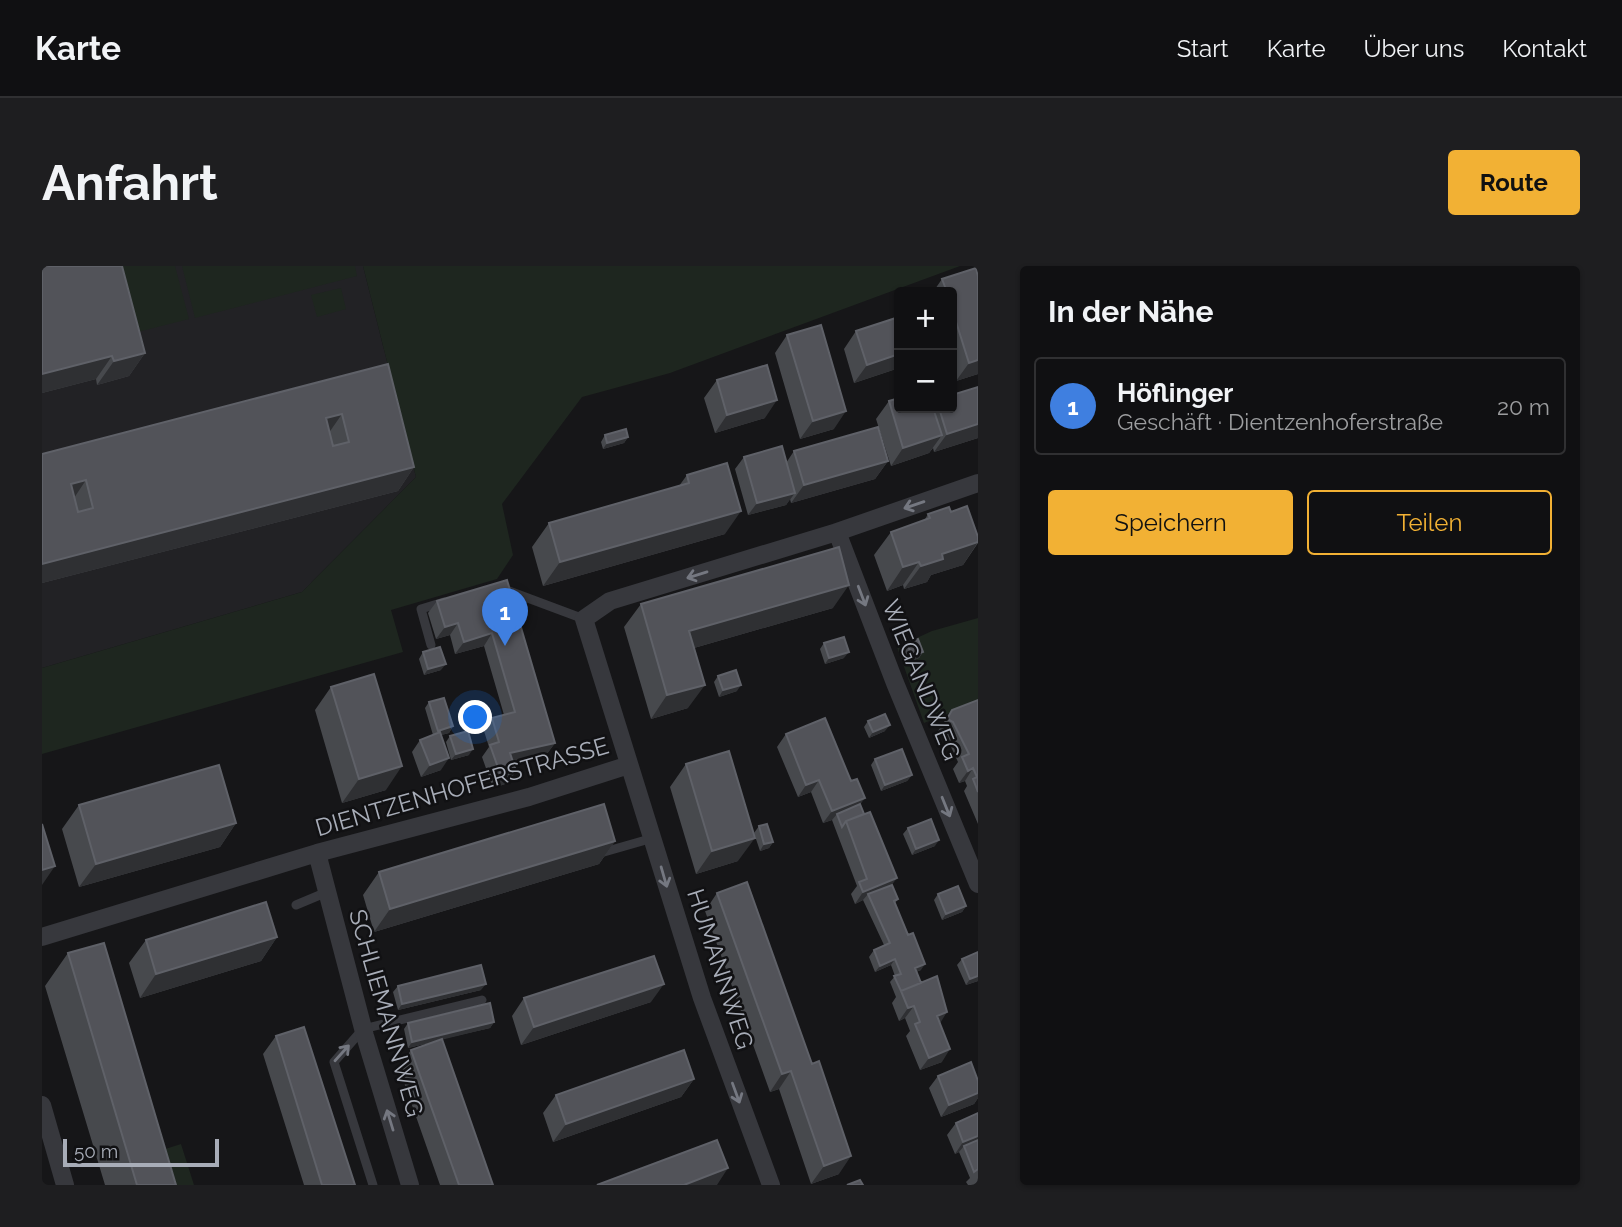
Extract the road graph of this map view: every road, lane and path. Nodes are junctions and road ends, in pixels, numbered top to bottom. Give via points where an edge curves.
1 (978, 483) edge
2 (837, 532) junction
3 (486, 591) edge
4 (460, 598) edge
5 (584, 619) junction
6 (431, 645) dead end
7 (629, 765) junction
8 (653, 838) junction
9 (317, 853) junction
10 (596, 855) edge
11 (978, 884) edge
12 (327, 892) junction
13 (296, 905) dead end
14 (42, 937) edge
15 (482, 1000) dead end
16 (363, 1029) junction
17 (42, 1105) edge
18 (65, 1185) edge
19 (373, 1185) edge
20 (410, 1185) edge
21 (771, 1185) edge

1 -> 2 street
2 -> 5 street via 610,601
2 -> 11 street, WIEGANDWEG
3 - 5 lane via 512,590 542,606
4 - 6 lane via 421,609
5 - 7 street, DIENTZENHOFERSTRASSE
7 - 8 street, HUMANNWEG
7 - 9 street, DIENTZENHOFERSTRASSE via 529,797
8 - 10 lane
8 -> 21 street, HUMANNWEG via 702,998
9 - 12 street, SCHLIEMANNWEG
9 - 14 street, DIENTZENHOFERSTRASSE
12 - 13 lane
12 - 16 street, SCHLIEMANNWEG
15 - 16 lane
19 -> 16 lane via 334,1062
20 -> 16 street, SCHLIEMANNWEG
17 - 18 street

